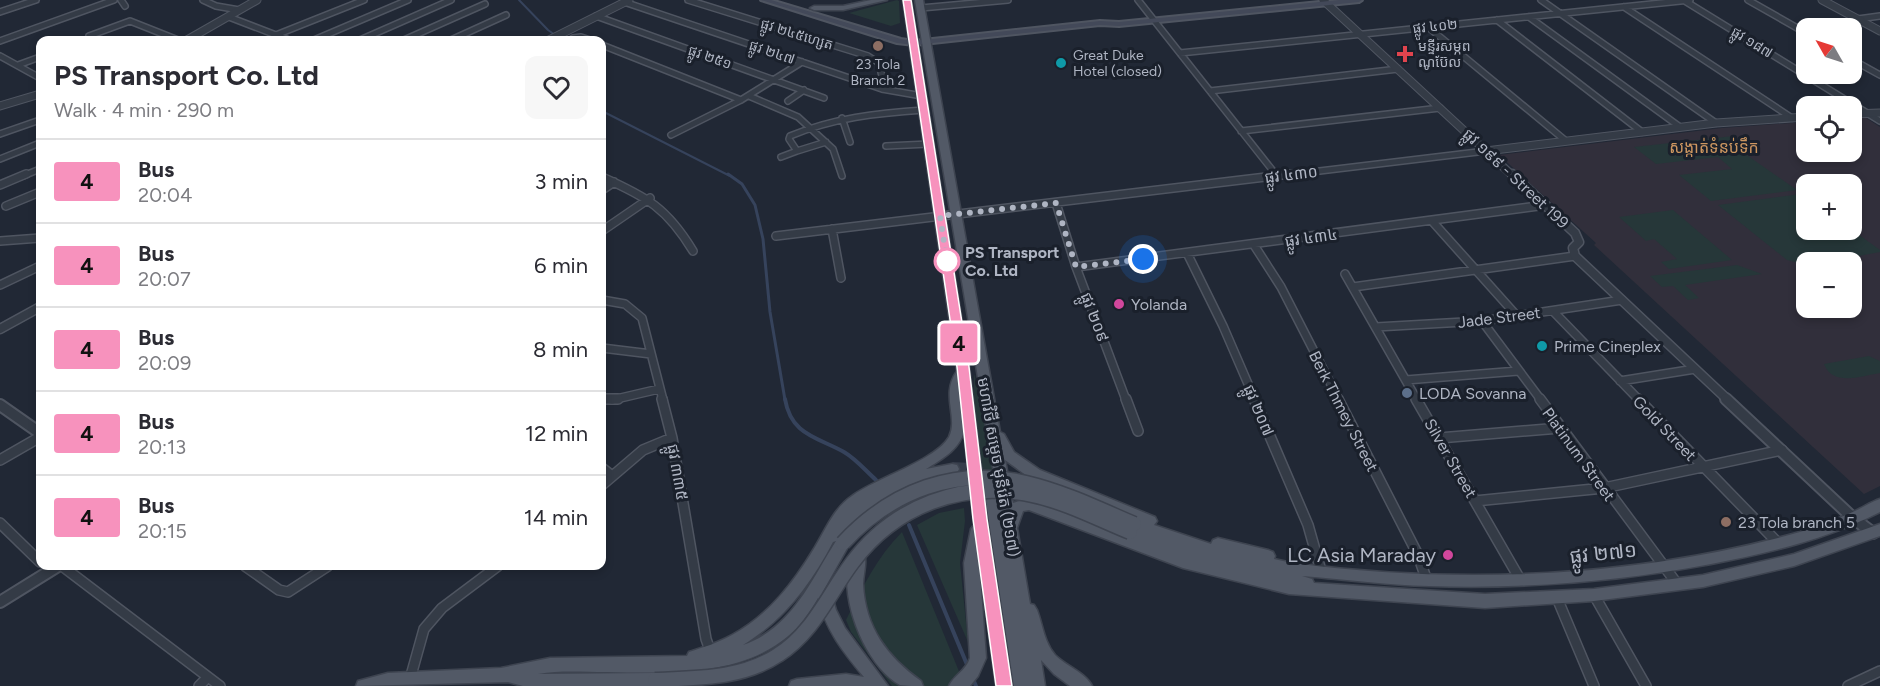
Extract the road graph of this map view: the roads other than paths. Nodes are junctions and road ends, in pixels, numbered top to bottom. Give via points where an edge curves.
1 (36, 0) edge
2 (114, 0) edge
3 (121, 0) edge
4 (203, 0) edge
5 (256, 0) edge
6 (364, 0) edge
7 (408, 0) edge
8 (451, 0) edge
9 (688, 0) edge
10 (764, 0) edge
11 (788, 0) edge
12 (883, 0) edge
13 (907, 0) edge
14 (1008, 0) edge
15 (1138, 0) edge
16 (1300, 0) edge
17 (1359, 0) edge
18 (1541, 0) edge
19 (1685, 0) edge
20 (1690, 0) edge
21 (1748, 0) edge
22 (1822, 0) edge
23 (626, 1) edge
24 (1324, 2) edge
25 (485, 4) dead end
26 (920, 4) edge
27 (125, 6) dead end
28 (1624, 7) junction
29 (813, 8) junction
30 (239, 10) junction
31 (0, 12) edge
32 (1560, 14) junction
33 (506, 15) dead end
34 (596, 16) junction
35 (1529, 16) junction
36 (1880, 16) edge
37 (229, 17) junction
38 (1152, 17) junction
39 (1856, 18) edge
40 (1862, 18) edge
41 (1497, 20) junction
42 (1862, 21) edge
43 (1428, 27) junction
44 (1796, 27) edge
45 (1880, 31) edge
46 (1360, 34) junction
47 (276, 35) joint
48 (89, 36) edge
49 (168, 36) edge
50 (194, 36) edge
51 (323, 36) edge
52 (369, 36) edge
53 (413, 36) edge
54 (460, 36) edge
55 (558, 36) edge
56 (920, 39) junction
57 (0, 41) edge
58 (606, 47) edge
59 (1180, 53) junction
60 (0, 56) edge
61 (36, 59) edge
62 (802, 62) junction
63 (1862, 65) edge
64 (18, 66) junction
65 (1398, 69) junction
66 (1880, 75) edge
67 (36, 76) edge
68 (774, 80) junction
69 (882, 89) junction
70 (804, 90) junction
71 (1210, 91) junction
72 (36, 95) edge
73 (748, 96) junction
74 (922, 96) junction
75 (824, 98) dead end
76 (741, 100) junction
77 (788, 101) dead end
78 (0, 106) edge
79 (1440, 108) junction
80 (924, 110) junction
81 (1880, 112) edge
82 (1862, 113) edge
83 (1867, 113) junction
84 (842, 118) junction
85 (1792, 118) junction
86 (1796, 118) edge
87 (36, 121) edge
88 (1880, 121) edge
89 (1716, 123) junction
90 (1680, 127) junction
91 (809, 128) junction
92 (1241, 130) junction
93 (1641, 132) junction
94 (0, 134) edge
95 (670, 135) dead end
96 (1566, 141) junction
97 (826, 142) junction
98 (850, 142) dead end
99 (929, 144) junction
100 (36, 145) edge
101 (886, 146) dead end
102 (797, 151) junction
103 (1486, 151) junction
104 (781, 157) dead end
105 (0, 159) edge
106 (36, 171) edge
107 (842, 176) dead end
108 (1277, 176) junction
109 (606, 179) edge
110 (614, 182) junction
111 (0, 185) edge
112 (606, 187) edge
113 (36, 194) edge
114 (650, 198) junction
115 (1056, 203) junction
116 (1546, 205) junction
117 (6, 206) dead end
118 (956, 215) junction
119 (940, 216) junction
120 (1432, 221) junction
121 (606, 228) edge
122 (832, 229) junction
123 (36, 236) edge
124 (776, 237) dead end
125 (0, 242) edge
126 (1254, 245) junction
127 (693, 251) dead end
128 (1187, 253) junction
129 (1575, 256) junction
130 (1076, 267) junction
131 (36, 268) edge
132 (1475, 271) junction
133 (1345, 274) dead end
134 (842, 278) dead end
135 (0, 285) edge
136 (1353, 287) junction
137 (1622, 300) junction
138 (606, 301) edge
139 (36, 309) edge
140 (1553, 311) junction
141 (1517, 316) junction
142 (1482, 321) junction
143 (1376, 327) junction
144 (0, 329) edge
145 (606, 348) edge
146 (651, 354) junction
147 (963, 367) junction
148 (1695, 369) junction
149 (1518, 371) junction
150 (1406, 380) junction
151 (1620, 381) junction
152 (659, 389) junction
153 (606, 399) edge
154 (0, 405) edge
155 (993, 428) junction
156 (1560, 428) junction
157 (1138, 431) dead end
158 (36, 432) edge
159 (36, 438) edge
160 (672, 438) junction
161 (1439, 438) junction
162 (1782, 450) junction
163 (0, 460) edge
164 (1704, 468) junction
165 (952, 469) tunnel mouth
166 (606, 471) edge
167 (612, 476) junction
168 (606, 481) edge
169 (1604, 488) junction
170 (993, 501) dead end
171 (1475, 501) junction
172 (1880, 505) edge
173 (1853, 518) junction
174 (980, 519) junction
175 (0, 523) edge
176 (1010, 527) junction
177 (1132, 528) junction
178 (1876, 531) edge
179 (1779, 544) junction
180 (833, 550) junction
181 (859, 553) junction
182 (36, 558) edge
183 (1664, 567) junction
184 (49, 570) edge
185 (58, 570) edge
186 (251, 570) edge
187 (322, 570) edge
188 (493, 570) edge
189 (1321, 571) junction
190 (1427, 581) junction
191 (1521, 581) junction
192 (1678, 585) junction
193 (1019, 588) junction
194 (1323, 589) junction
195 (1594, 595) junction
196 (1557, 598) junction
197 (0, 602) edge
198 (1015, 651) junction
199 (711, 653) junction
200 (672, 663) junction
201 (1880, 671) edge
202 (508, 675) junction
203 (467, 676) junction
204 (208, 677) junction
205 (404, 682) edge
206 (199, 686) edge
207 (220, 686) edge
208 (364, 686) edge
209 (488, 686) edge
210 (797, 686) edge
211 (869, 686) edge
212 (880, 686) edge
213 (915, 686) edge
214 (957, 686) edge
215 (1004, 686) edge
216 (1022, 686) edge
217 (1037, 686) edge
218 (1084, 686) edge
219 (1594, 686) edge
220 (1646, 686) edge
221 (1848, 686) edge

1 - 31 street
2 - 57 street
3 - 27 street
4 - 30 street
5 - 30 street
6 - 47 street
7 - 51 street
8 - 52 street
9 - 69 street, ផ្លូវ ២៤៥ហ្សេត via 876,60
10 - 56 main road via 900,41
11 - 29 main road
12 - 29 main road via 850,8
13 - 56 main road, មហាវិថី សម្តេច មុនីរ៉េត (២១៧)
14 - 26 street
15 - 38 street
16 - 38 main road
17 - 24 main road
18 - 32 street
19 - 20 street, ផ្លូវ ៤០២
19 - 28 street, ផ្លូវ ៤០២
19 - 83 street, ផ្លូវ ១៨៧
21 - 44 street
22 - 39 street
23 - 34 street
23 - 62 street, ផ្លូវ ២៤៧
24 - 38 main road
24 - 46 street, ផ្លូវ ១៩៩ - Street 199
25 - 53 street
26 - 56 main road, មហាវិថី សម្តេច មុនីរ៉េត (២១៧)
28 - 32 street, ផ្លូវ ៤០២
28 - 85 street
29 - 56 main road
30 - 37 street
32 - 35 street, ផ្លូវ ៤០២
32 - 89 street
33 - 54 street
34 - 55 street
34 - 68 street, ផ្លូវ ២៥១
35 - 41 street, ផ្លូវ ៤០២
35 - 90 street
36 - 40 street
37 - 47 street
37 - 50 street
38 - 56 main road via 1005,35
38 - 59 street
41 - 43 street, ផ្លូវ ៤០២
41 - 93 street
42 - 45 street
43 - 46 street, ផ្លូវ ៤០២
43 - 96 street
46 - 59 street, ផ្លូវ ៤០២
46 - 65 street, ផ្លូវ ១៩៩ - Street 199
48 - 49 street via 130,21
56 - 74 main road, មហាវិថី សម្តេច មុនីរ៉េត (២១៧)
56 - 118 main road, មហាវិថី សម្តេច មុនីរ៉េត (២១៧)
58 - 76 street
59 - 71 street
60 - 64 street
61 - 64 street
62 - 68 street
62 - 69 street, ផ្លូវ ២៤៧
63 - 66 street
64 - 67 street
65 - 71 street
65 - 79 street, ផ្លូវ ១៩៩ - Street 199
68 - 70 street, ផ្លូវ ២៥១
68 - 73 street
69 - 74 street, ផ្លូវ ២៤៧
70 - 75 street, ផ្លូវ ២៥១
70 - 77 street
71 - 92 street
72 - 78 street
73 - 76 street
73 - 91 street via 788,111
74 - 80 main road, មហាវិថី សម្តេច មុនីរ៉េត (២១៧)
76 - 95 street
79 - 92 street
79 - 103 street, ផ្លូវ ១៩៩ - Street 199
80 - 84 street
80 - 99 main road, មហាវិថី សម្តេច មុនីរ៉េត (២១៧)
81 - 83 street
82 - 83 street
83 - 88 street, ផ្លូវ ១៨៧
84 - 91 street
84 - 98 street
85 - 86 street, ផ្លូវ ៤៣០
85 - 89 street, ផ្លូវ ៤៣០
87 - 94 street
89 - 90 street, ផ្លូវ ៤៣០
90 - 93 street, ផ្លូវ ៤៣០
91 - 97 street
91 - 102 street via 789,138
92 - 108 street
93 - 96 street, ផ្លូវ ៤៣០
96 - 103 street, ផ្លូវ ៤៣០
97 - 102 street
97 - 107 street via 833,149
99 - 101 street
99 - 119 main road, មហាវិថី សម្តេច មុនីរ៉េត (២១៧)
100 - 105 street
102 - 104 street
103 - 108 street, ផ្លូវ ៤៣០
103 - 116 street, ផ្លូវ ១៩៩ - Street 199
106 - 111 street
108 - 115 street, ផ្លូវ ៤៣០
109 - 110 street
110 - 112 street
110 - 114 street
113 - 117 street
114 - 121 street
114 - 127 street via 680,228
115 - 118 street, ផ្លូវ ៤៣០
115 - 130 street, ផ្លូវ ២០៩
116 - 120 street, ផ្លូវ ៤៣៤
116 - 129 street, ផ្លូវ ១៩៩ - Street 199 via 1579,237 1573,248
118 - 119 street, ផ្លូវ ៤៣០
118 - 155 main road, មហាវិថី សម្តេច មុនីរ៉េត (២១៧)
119 - 122 street, ផ្លូវ ៤៣០
119 - 147 main road, មហាវិថី សម្តេច មុនីរ៉េត (២១៧)
120 - 126 street, ផ្លូវ ៤៣៤
120 - 132 street
122 - 124 street, ផ្លូវ ៤៣០
122 - 134 street
123 - 125 street
126 - 128 street, ផ្លូវ ៤៣៤
126 - 190 street, Berk Thmey Street via 1281,286 1418,555
128 - 130 street, ផ្លូវ ៤៣៤
128 - 189 street, ផ្លូវ ២០៧ via 1212,300 1317,547
129 - 132 street
129 - 137 street
130 - 157 street, ផ្លូវ ២០៩
131 - 135 street
132 - 136 street
132 - 141 street
133 - 136 street, Silver Street
136 - 143 street, Silver Street
137 - 140 street, Jade Street
137 - 148 street
138 - 146 street, ផ្លូវ ៣៣៥ via 634,307 642,318
139 - 144 street
140 - 141 street, Jade Street
140 - 151 street, Gold Street
141 - 142 street, Jade Street
142 - 143 street, Jade Street
142 - 149 street, Platinum Street
143 - 150 street, Silver Street
145 - 146 street
146 - 152 street, ផ្លូវ ៣៣៥
147 - 174 main road, មហាវិថី សម្តេច មុនីរ៉េត (២១៧)
147 - 180 main road via 955,391 957,424 952,442 935,457 856,500 834,522
148 - 151 street
148 - 162 street
149 - 150 street
149 - 156 street, Platinum Street
150 - 161 street, Silver Street
151 - 164 street, Gold Street
152 - 153 street
152 - 160 street, ផ្លូវ ៣៣៥
154 - 158 street
155 - 176 main road, មហាវិថី សម្តេច មុនីរ៉េត (២១៧)
155 - 189 main road via 1009,456 1035,474 1186,535
156 - 161 street
156 - 169 street, Platinum Street
159 - 163 street
160 - 167 street via 656,441
160 - 199 street, ផ្លូវ ៣៣៥
161 - 171 street, Silver Street
162 - 164 street
162 - 173 street
164 - 169 street
164 - 179 street, Gold Street
165 - 180 main road via 923,475 876,497 843,525
166 - 167 street
167 - 168 street
169 - 171 street
169 - 183 street, Platinum Street
170 - 198 main road
171 - 191 street, Silver Street
172 - 173 main road, ផ្លូវ ២៧១
173 - 178 street
173 - 179 main road, ផ្លូវ ២៧១
174 - 198 main road, មហាវិថី សម្តេច មុនីរ៉េត (២១៧)
174 - 214 main road via 971,563 978,646 974,670
175 - 182 street
176 - 193 main road, មហាវិថី សម្តេច មុនីរ៉េត (២១៧)
176 - 194 main road via 1018,506 1035,505 1215,571 1289,588
177 - 180 main road, bridge via 1034,485 1007,479 973,479 936,484 895,498
177 - 181 main road, bridge via 1032,495 972,491 941,497 908,510 883,527
177 - 189 main road via 1240,558 1289,569
177 - 194 main road via 1207,559
178 - 192 main road via 1794,560
179 - 183 main road, ផ្លូវ ២៧១
180 - 199 main road via 778,613 742,639
180 - 200 main road via 815,593 796,619 772,640 721,660
180 - 212 main road via 826,587 829,611
181 - 202 main road, bridge via 803,635 777,656 746,670 656,680 543,682
181 - 213 main road via 854,584 861,622 888,663
183 - 191 main road, ផ្លូវ ២៧១
183 - 192 street, Platinum Street
184 - 197 street
185 - 204 street
186 - 187 street via 288,592
188 - 205 street via 442,608 424,629
189 - 190 main road, ផ្លូវ ២៧១
190 - 191 main road, ផ្លូវ ២៧១
192 - 195 main road
193 - 198 main road, មហាវិថី សម្តេច មុនីរ៉េត (២១៧)
193 - 218 main road via 1041,647 1065,674
194 - 196 main road via 1433,599
195 - 196 main road
195 - 220 street
196 - 219 street
198 - 215 main road, មហាវិថី សម្តេច មុនីរ៉េត (២១៧)
198 - 216 main road
198 - 217 main road, មហាវិថី សម្តេច មុនីរ៉េត (២១៧)
199 - 200 main road
200 - 202 main road via 547,665
201 - 221 street
202 - 203 main road
203 - 205 main road
203 - 209 main road
204 - 206 street
204 - 207 street
205 - 208 main road
210 - 211 main road via 846,681

